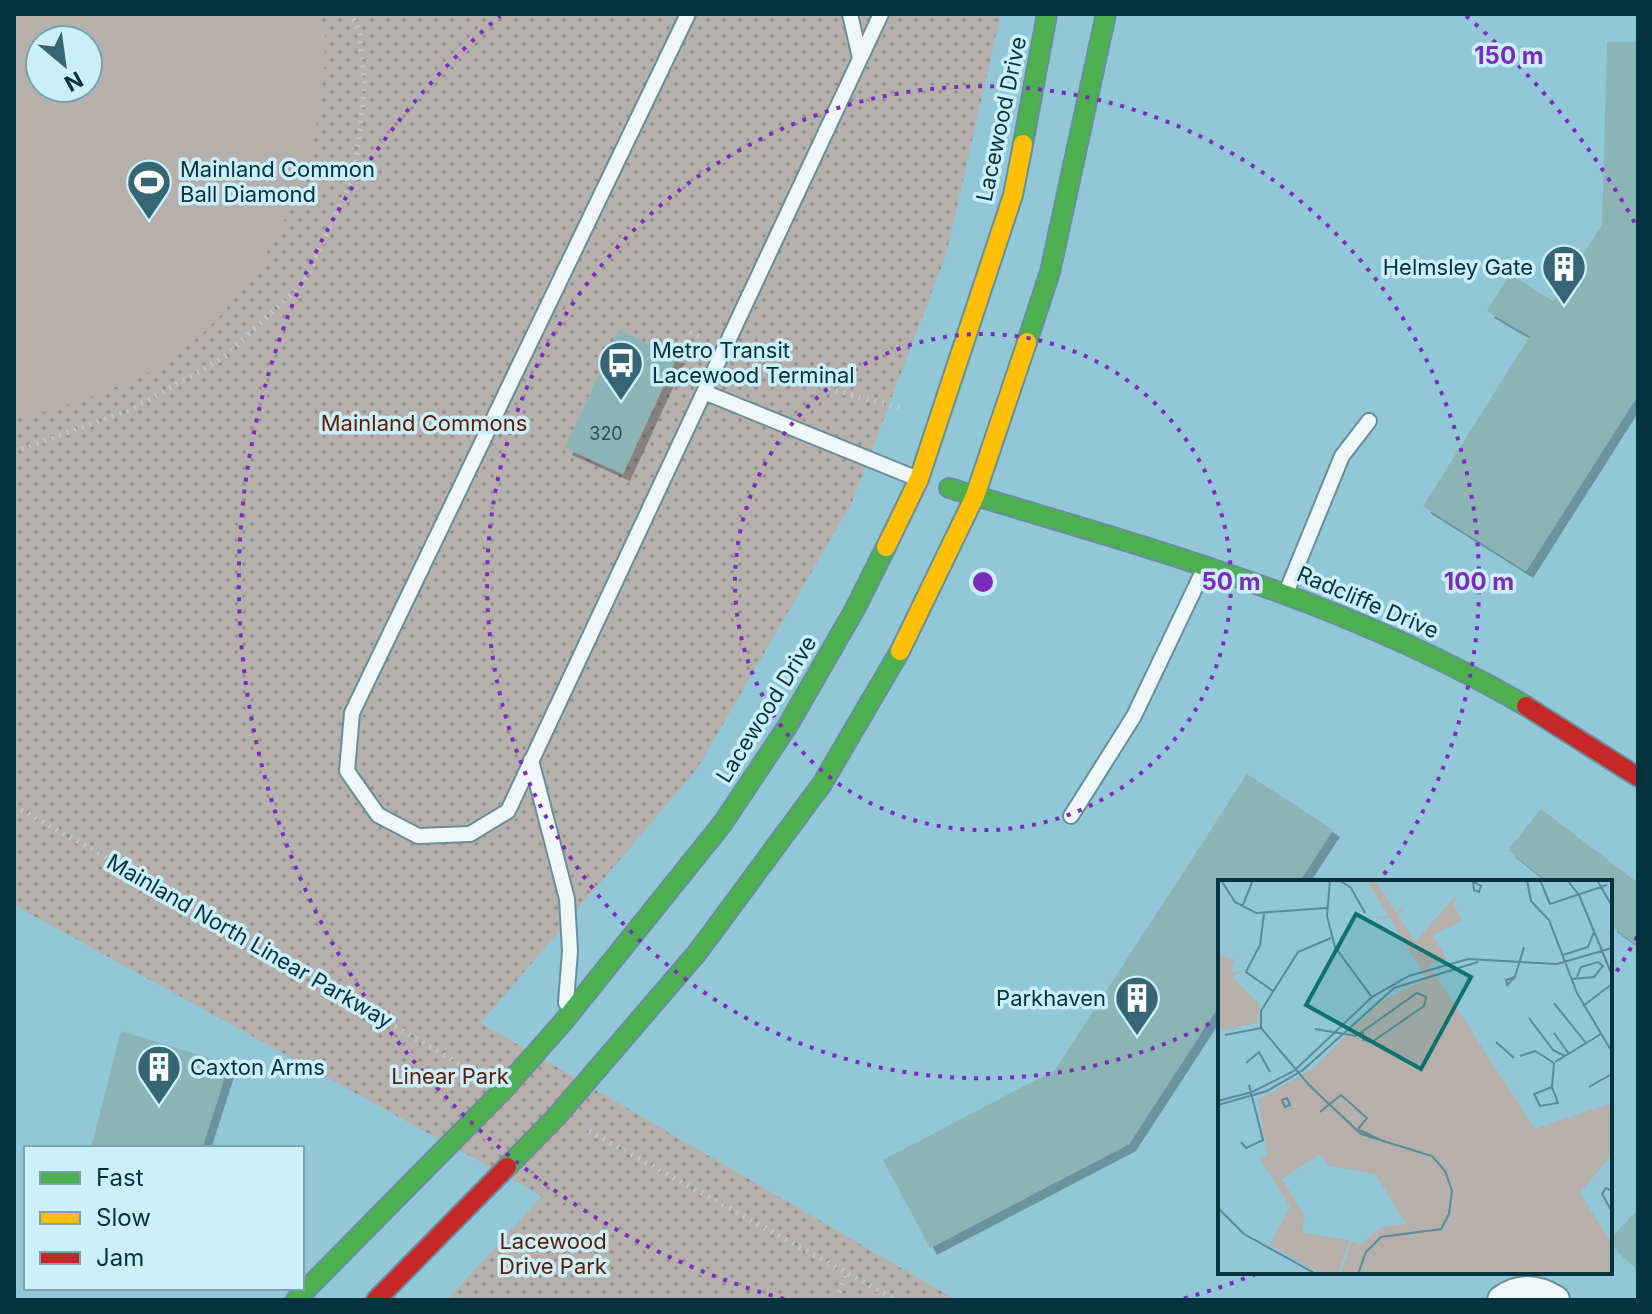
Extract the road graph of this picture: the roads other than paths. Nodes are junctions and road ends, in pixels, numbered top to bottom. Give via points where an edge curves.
1 (688, 14) edge
2 (850, 14) edge
3 (881, 14) edge
4 (1047, 14) edge
5 (1106, 14) edge
6 (860, 59) junction
7 (704, 392) junction
8 (1369, 421) dead end
9 (919, 479) junction
10 (975, 496) junction
11 (1206, 565) junction
12 (1286, 593) junction
13 (531, 760) junction
14 (1638, 777) edge
15 (1071, 816) dead end
16 (564, 1021) junction
17 (296, 1300) edge
18 (376, 1300) edge
19 (1502, 1300) edge
20 (1555, 1300) edge

1 - 13 lane via 352,713 347,771 378,815 418,836 470,834 508,811
2 - 6 lane
3 - 6 lane
4 - 9 main road, Lacewood Drive via 1013,195
5 - 10 main road via 1050,272
6 - 7 lane
7 - 9 lane
7 - 13 lane
8 - 12 lane via 1342,456
9 - 10 main road, Radcliffe Drive
9 - 16 main road, Lacewood Drive via 855,609 787,727 723,823
10 - 11 main road, Radcliffe Drive
10 - 18 main road via 904,645 822,784 761,869 697,953 557,1116
11 - 12 main road, Radcliffe Drive
11 - 15 lane via 1134,716
12 - 14 main road, Radcliffe Drive via 1427,653 1525,703
13 - 16 lane via 567,899 570,951
16 - 17 main road, Lacewood Drive
19 - 20 street via 1531,1290

